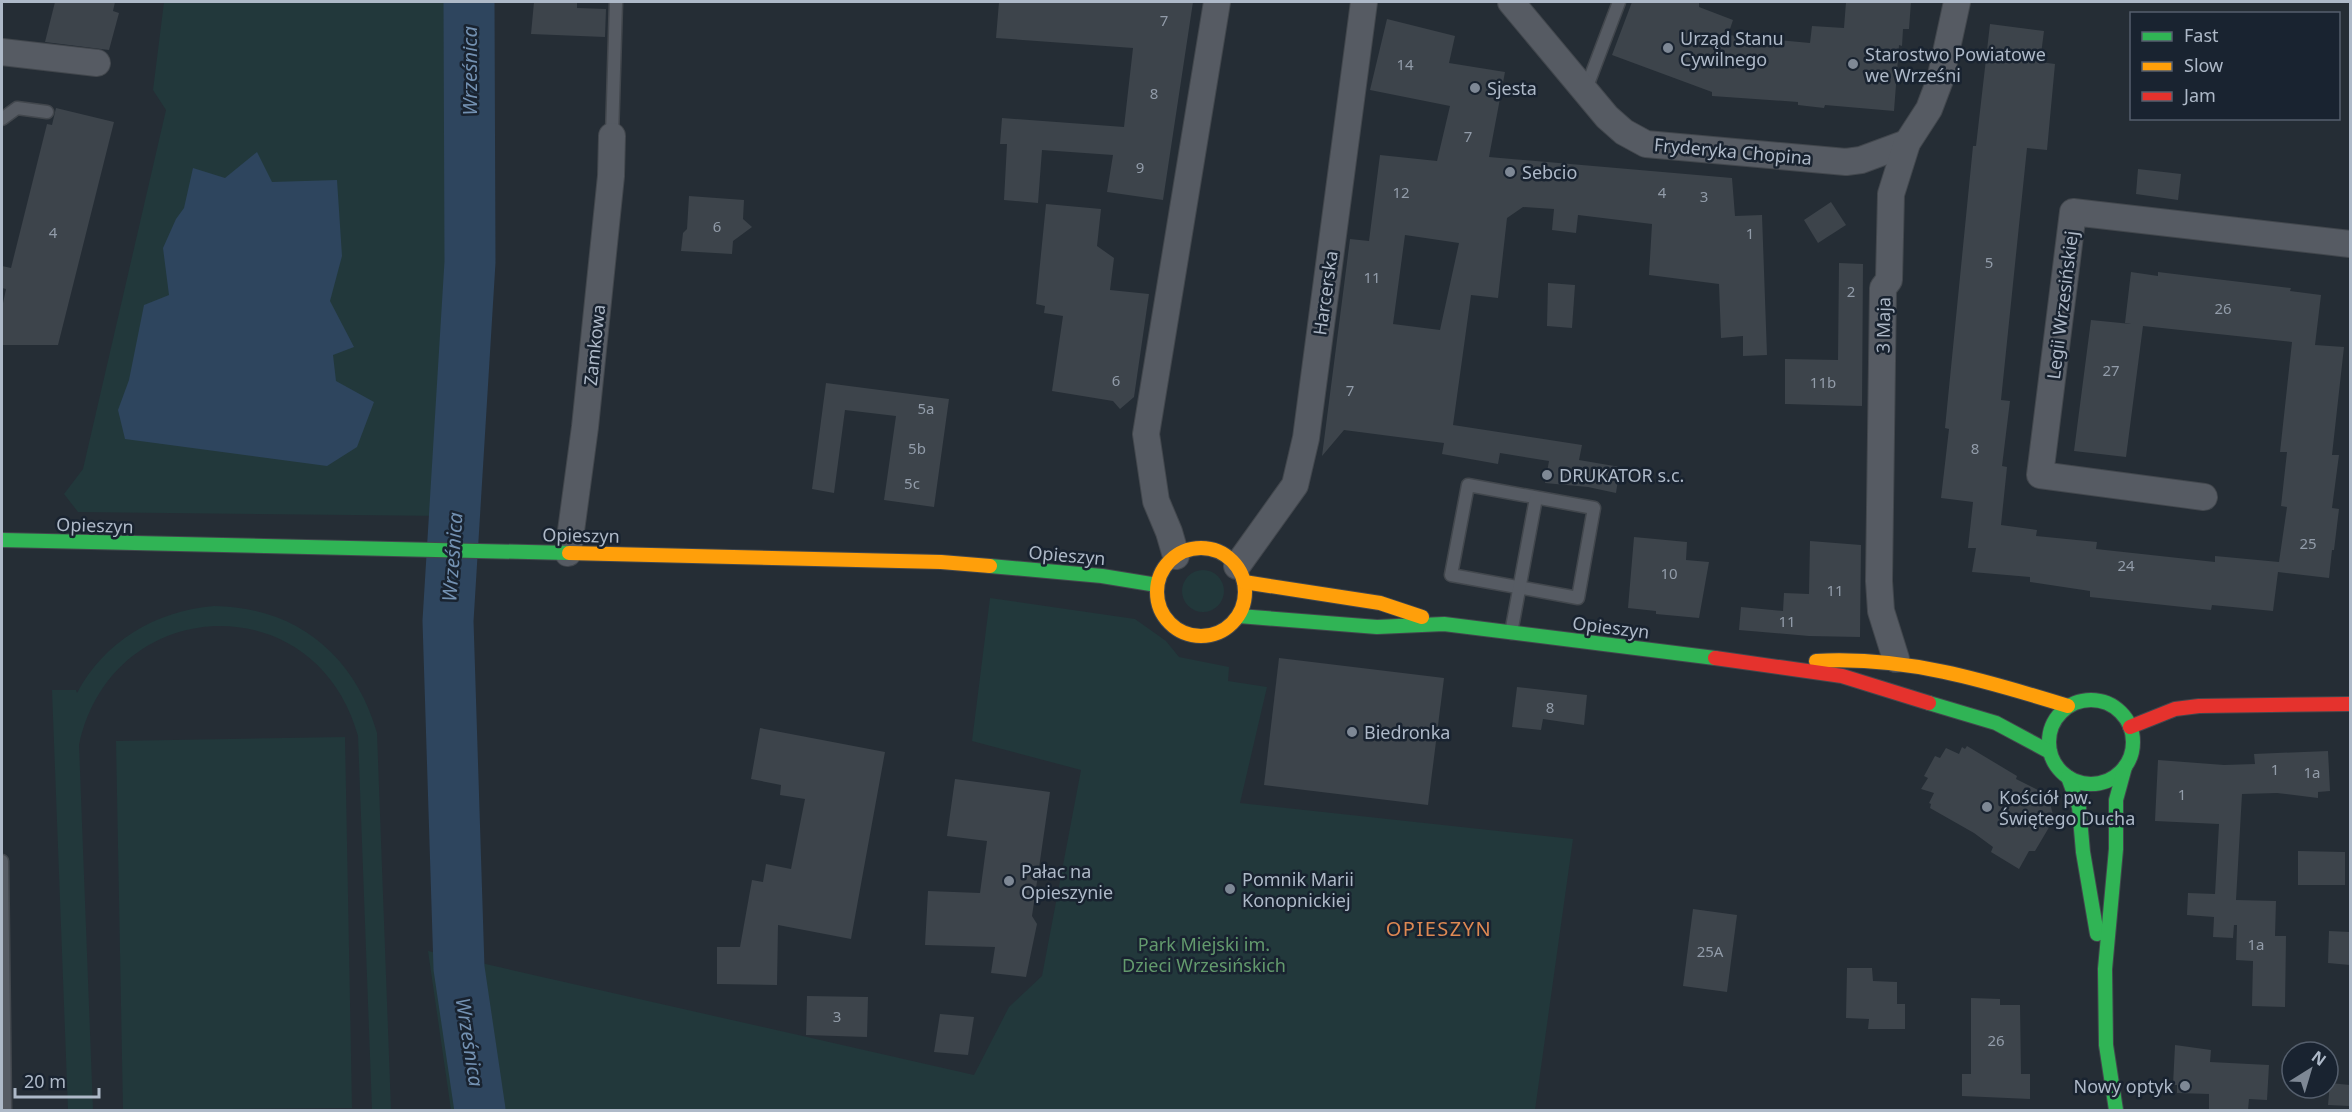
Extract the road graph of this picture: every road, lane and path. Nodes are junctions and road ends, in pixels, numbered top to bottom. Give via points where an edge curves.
1 (616, 2) edge
2 (1217, 2) edge
3 (1364, 2) edge
4 (1511, 2) edge
5 (1619, 2) edge
6 (1956, 2) edge
7 (2, 52) edge
8 (97, 63) dead end
9 (1586, 89) junction
10 (47, 112) dead end
11 (2, 119) edge
12 (612, 136) joint
13 (1907, 144) junction
14 (2350, 244) edge
15 (2204, 497) dead end
16 (1536, 498) junction
17 (2, 540) edge
18 (568, 553) junction
19 (1176, 556) junction
20 (1241, 574) junction
21 (1158, 585) junction
22 (1520, 587) junction
23 (1239, 616) junction
24 (1444, 624) junction
25 (1511, 633) junction
26 (1896, 659) junction
27 (1774, 665) junction
28 (2350, 704) edge
29 (2068, 706) junction
30 (2130, 727) junction
31 (2050, 752) junction
32 (2125, 767) junction
33 (2068, 777) junction
34 (2, 861) edge
35 (2105, 969) junction
36 (5, 1110) edge
37 (2116, 1110) edge

1 - 12 lane
2 - 19 street via 1146,434 1156,501
3 - 20 street, Harcerska via 1306,438 1294,484
4 - 9 street, Fryderyka Chopina
5 - 9 lane
6 - 13 street, 3 Maja via 1940,80 1929,109
7 - 8 street
9 - 13 street, Fryderyka Chopina via 1607,117 1646,144 1846,162
10 - 11 lane via 17,108
12 - 18 street, Zamkowa via 585,427
13 - 26 street, 3 Maja via 1891,194 1889,280 1883,288 1879,581 1881,611
14 - 15 street, Legii Wrzesińskiej via 2073,212 2040,476
16 - 22 lane
16 - 22 lane via 1594,508 1578,598
16 - 22 lane via 1468,485 1451,575
17 - 18 street, Opieszyn
18 - 21 street, Opieszyn via 941,562 1102,576
19 - 20 street via 1192,549 1209,548 1225,554
19 - 21 street via 1164,568
20 - 23 street via 1245,599
20 - 24 street, Opieszyn via 1380,603
21 - 23 street via 1158,602 1165,618 1177,630 1211,636
22 - 25 lane
23 - 24 street, Opieszyn via 1377,627
24 - 25 street, Opieszyn
25 - 27 street, Opieszyn
26 - 27 street, Opieszyn via 1845,657
26 - 29 street, Opieszyn
27 - 31 street, Opieszyn via 1842,676 1996,723
28 - 30 street via 2199,706 2175,709
29 - 30 street via 2089,699 2109,704 2126,718
29 - 31 street via 2050,731
30 - 32 street via 2132,748
31 - 33 street
32 - 33 street via 2099,783 2088,784
32 - 35 street via 2116,800 2116,849
33 - 35 street via 2079,807 2084,863
34 - 36 lane
35 - 37 street via 2106,1045

